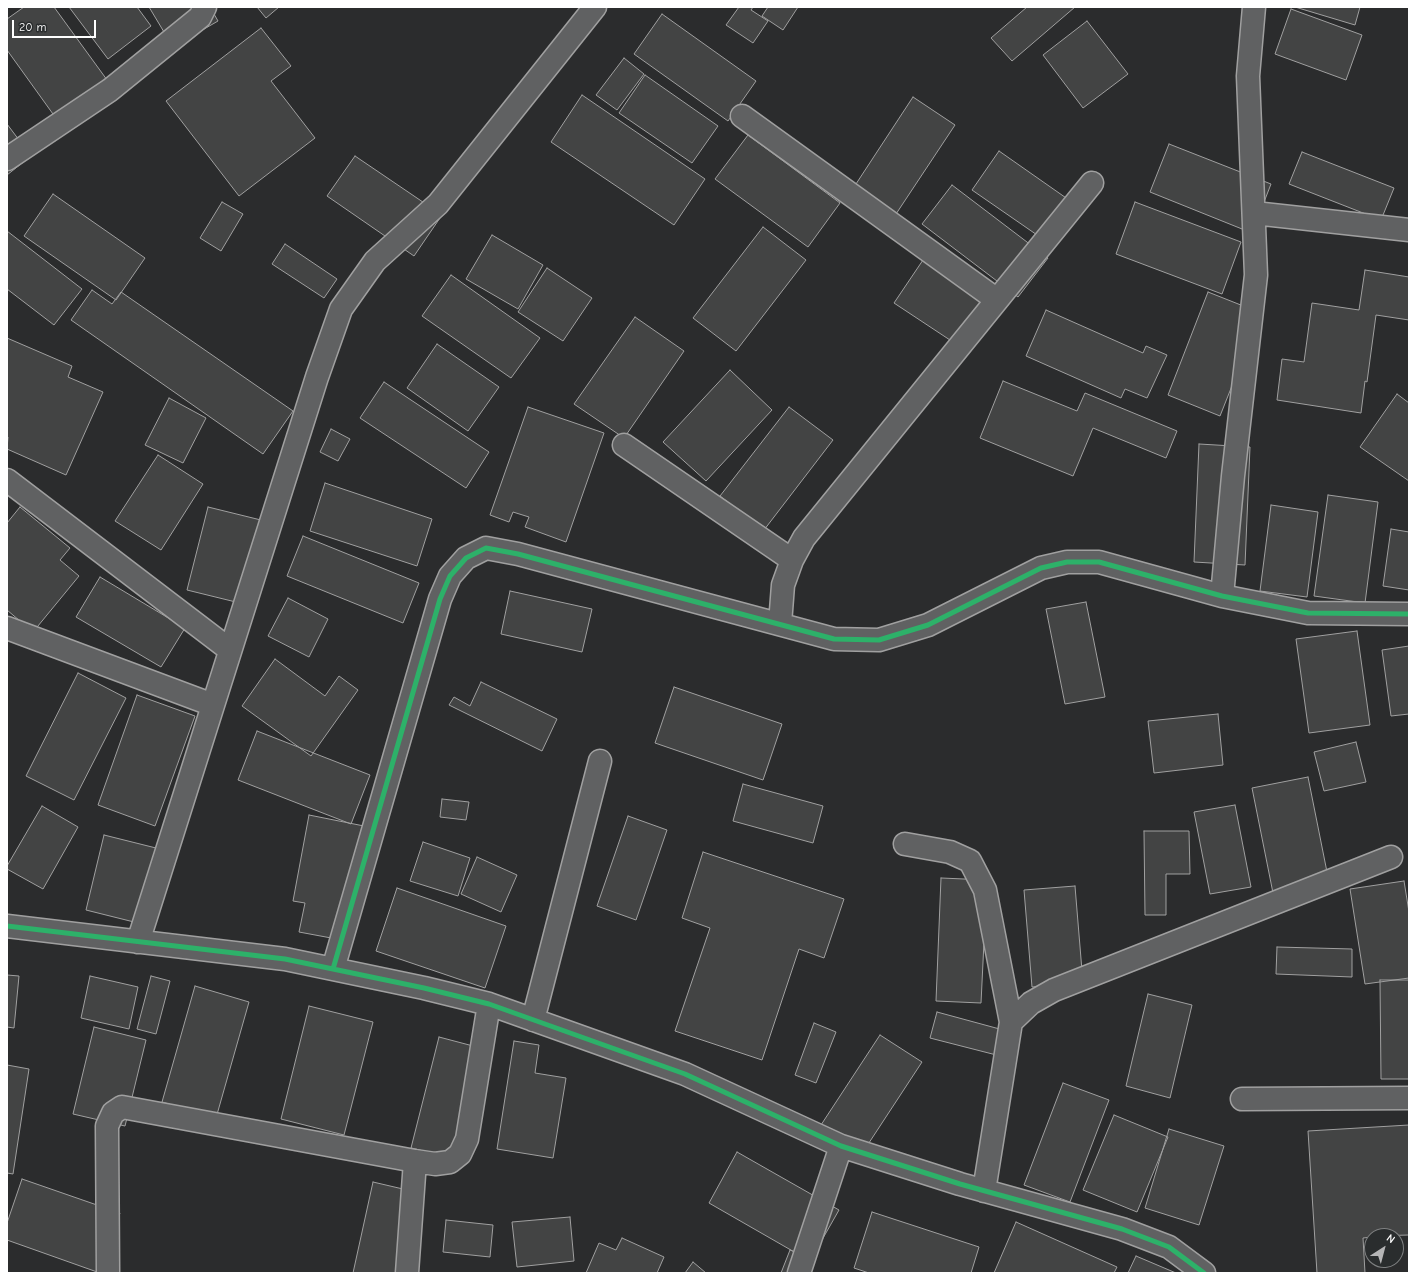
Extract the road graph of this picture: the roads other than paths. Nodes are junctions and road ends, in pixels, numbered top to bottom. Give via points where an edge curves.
1 (205, 7) edge
2 (595, 7) edge
3 (1254, 7) edge
4 (742, 116) dead end
5 (7, 159) edge
6 (1092, 183) dead end
7 (1254, 213) junction
8 (1409, 230) edge
9 (997, 300) junction
10 (624, 445) dead end
11 (7, 480) edge
12 (792, 560) junction
13 (1222, 596) junction
14 (1409, 614) edge
15 (780, 624) junction
16 (7, 628) edge
17 (230, 650) junction
18 (213, 705) junction
19 (600, 761) dead end
20 (905, 844) dead end
21 (1391, 857) dead end
22 (7, 926) edge
23 (138, 942) junction
24 (334, 969) junction
25 (489, 1004) junction
26 (533, 1020) junction
27 (1011, 1022) junction
28 (1409, 1098) edge
29 (1242, 1099) dead end
30 (841, 1146) junction
31 (415, 1161) junction
32 (984, 1191) junction
33 (108, 1273) edge
34 (407, 1273) edge
35 (799, 1273) edge
36 (1204, 1273) edge

1 - 5 street via 200,17 110,90
2 - 17 street via 438,204 375,261 341,309
3 - 7 street via 1248,76
4 - 9 street
6 - 9 street
7 - 8 street
7 - 13 street via 1256,275
9 - 12 street via 804,538
10 - 12 street
11 - 17 street
12 - 15 street via 783,585
13 - 14 street via 1308,613
13 - 15 street via 1099,562 1068,562 1041,568 928,625 879,640 834,639
15 - 24 street via 518,554 486,548 466,558 450,576 440,599
16 - 18 street
17 - 18 street
18 - 23 street
19 - 26 street
20 - 27 street via 950,852 970,861 985,890
21 - 27 street via 1054,990 1031,1003
22 - 23 street
23 - 24 street via 285,959
24 - 25 street
25 - 26 street
25 - 31 street via 467,1139 460,1154 450,1162 435,1164
26 - 30 street via 685,1074
27 - 32 street
28 - 29 street
30 - 32 street
30 - 35 street
31 - 33 street via 122,1107 113,1113 107,1126
31 - 34 street
32 - 36 street via 1122,1229 1169,1247

